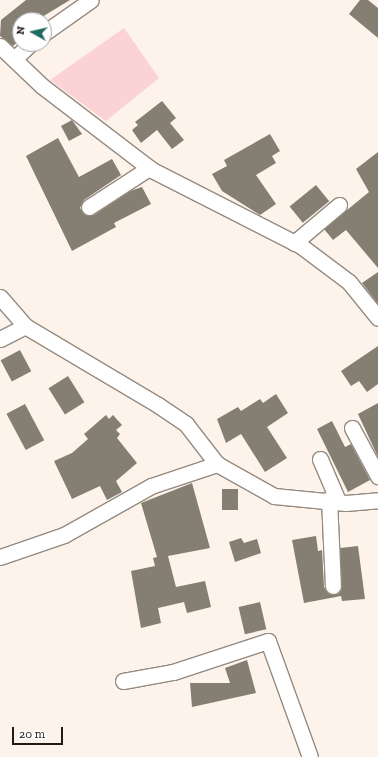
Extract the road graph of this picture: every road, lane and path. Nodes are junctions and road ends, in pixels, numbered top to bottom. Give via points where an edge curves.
1 (91, 0) edge
2 (52, 27) edge
3 (0, 46) edge
4 (21, 52) edge
5 (14, 59) junction
6 (149, 168) junction
7 (339, 205) dead end
8 (89, 207) dead end
9 (294, 243) junction
10 (0, 297) edge
11 (378, 318) edge
12 (25, 326) junction
13 (0, 339) edge
14 (352, 428) dead end
15 (320, 459) dead end
16 (217, 464) junction
17 (378, 476) edge
18 (333, 500) junction
19 (378, 500) edge
20 (0, 557) edge
21 (333, 586) dead end
22 (123, 681) dead end
23 (310, 757) edge

1 - 2 street
3 - 5 street
4 - 5 street
5 - 6 street via 42,86
6 - 8 street
6 - 9 street
7 - 9 street
9 - 11 street via 349,282
10 - 12 street
12 - 13 street
12 - 16 street via 186,424
14 - 17 street
15 - 18 street
16 - 18 street via 274,496
16 - 20 street via 150,486 64,535
18 - 19 street
18 - 21 street
22 - 23 street via 173,672 268,641

